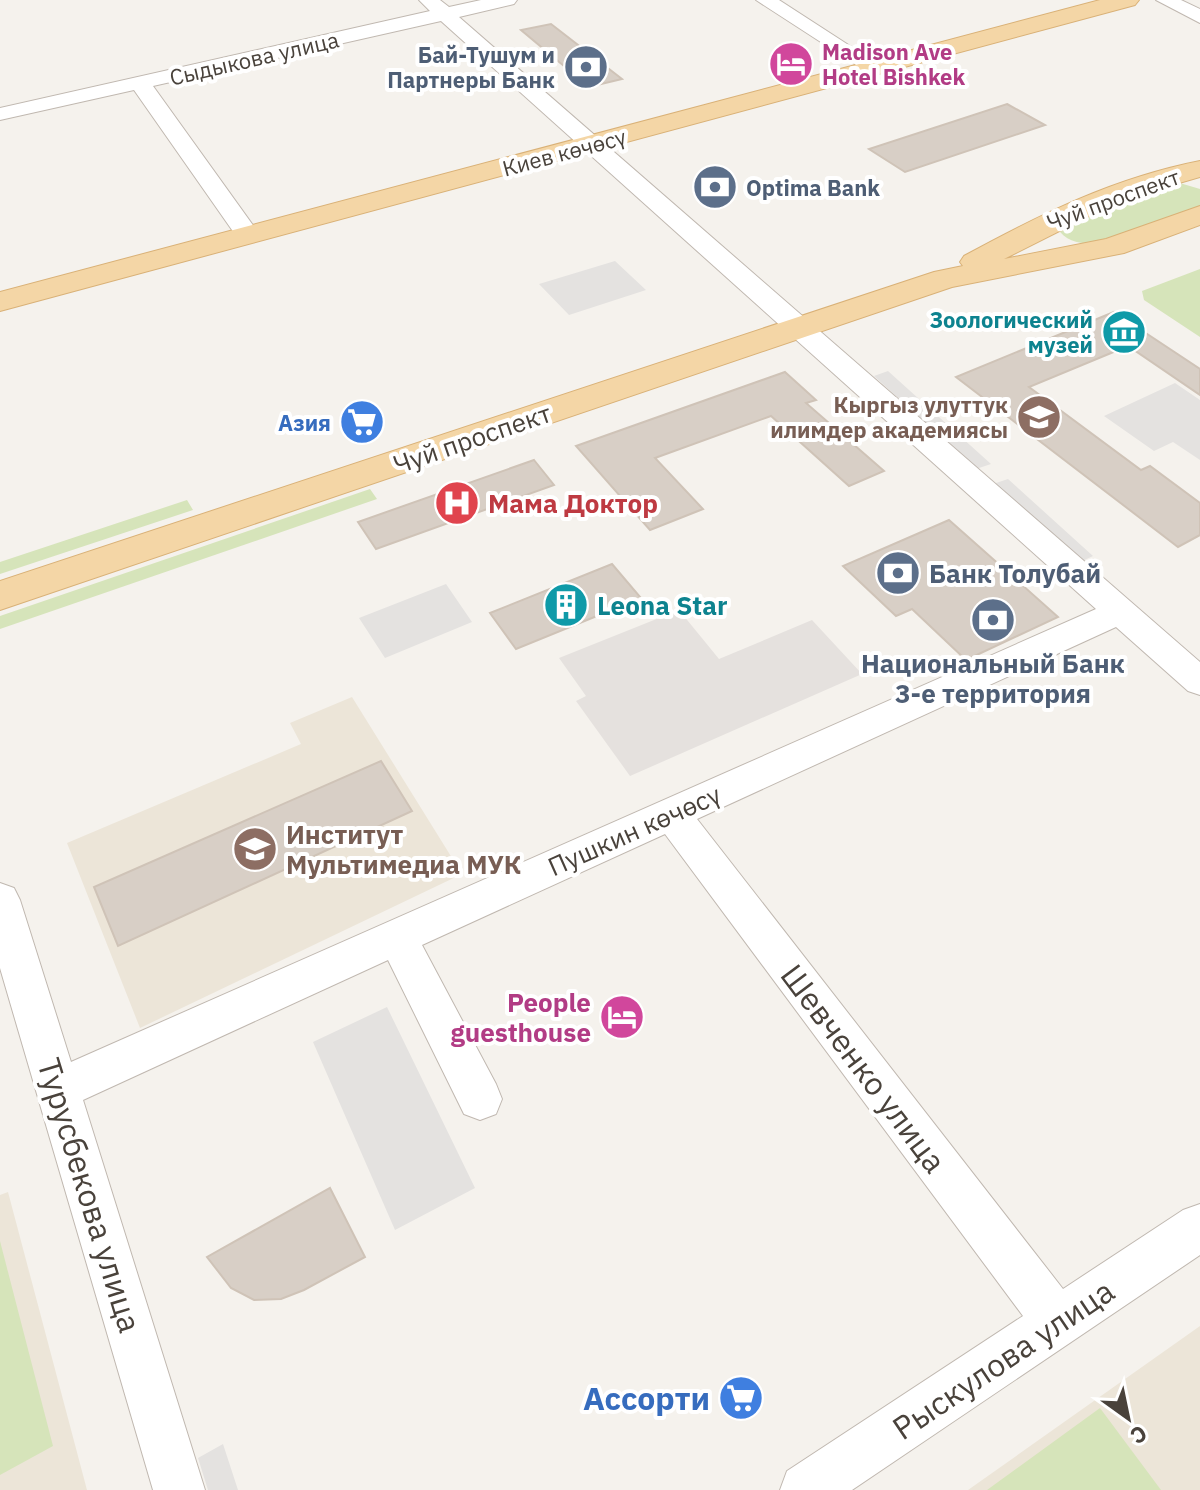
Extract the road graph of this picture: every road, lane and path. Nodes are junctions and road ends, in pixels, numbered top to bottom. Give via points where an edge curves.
1 (507, 0) edge
2 (766, 0) edge
3 (1127, 0) edge
4 (1166, 0) edge
5 (437, 7) edge
6 (1200, 17) edge
7 (874, 68) junction
8 (140, 83) junction
9 (0, 114) edge
10 (594, 144) junction
11 (1200, 169) edge
12 (1200, 215) edge
13 (248, 235) junction
14 (945, 279) junction
15 (0, 302) edge
16 (801, 327) junction
17 (0, 596) edge
18 (1122, 611) junction
19 (1200, 682) edge
20 (671, 813) junction
21 (0, 900) edge
22 (397, 937) junction
23 (59, 1089) junction
24 (480, 1099) dead end
25 (1200, 1227) edge
26 (1058, 1322) junction
27 (179, 1490) edge
28 (806, 1490) edge

1 - 5 street, Сыдыкова улица
2 - 7 street
3 - 7 main road, Киев көчөсү
4 - 6 street
5 - 8 street, Сыдыкова улица
5 - 10 street
7 - 10 main road, Киев көчөсү
8 - 9 street, Сыдыкова улица
8 - 13 street
10 - 13 main road, Киев көчөсү
10 - 16 street
11 - 14 main road, Чуй проспект via 1150,180 1059,214
12 - 14 main road, Чуй проспект via 1113,247
13 - 15 main road, Киев көчөсү
14 - 16 main road, Чуй проспект
16 - 17 main road, Чуй проспект
16 - 18 street
18 - 19 street
18 - 20 street, Пушкин көчөсү
20 - 22 street, Пушкин көчөсү
20 - 26 street, Шевченко улица
21 - 23 street, Турусбекова улица
22 - 23 street, Пушкин көчөсү
22 - 24 street
23 - 27 street, Турусбекова улица
25 - 26 street, Рыскулова улица
26 - 28 street, Рыскулова улица

